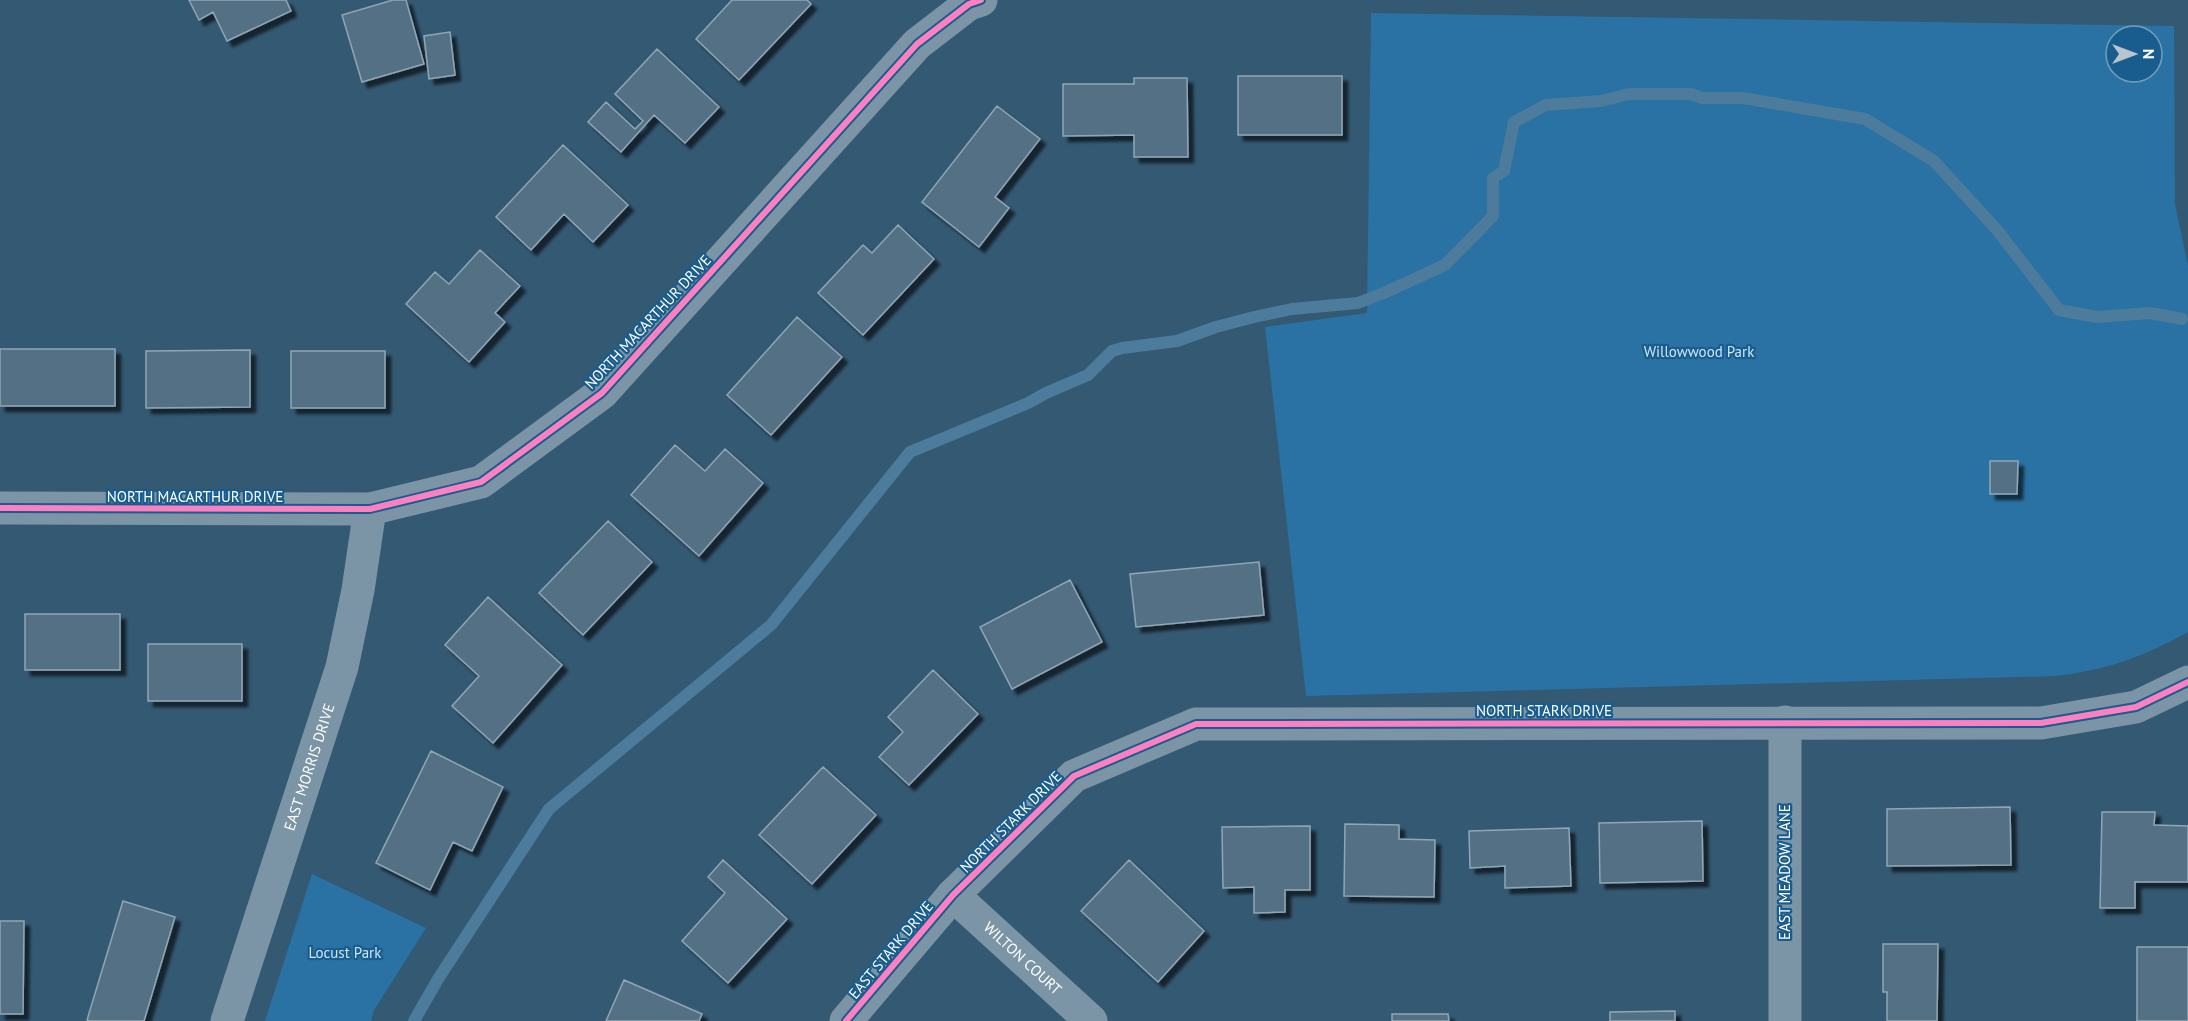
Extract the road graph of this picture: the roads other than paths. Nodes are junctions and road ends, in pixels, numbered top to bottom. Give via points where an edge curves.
1 (981, 0) edge
2 (0, 508) edge
3 (370, 509) junction
4 (2188, 682) edge
5 (1785, 722) junction
6 (954, 896) junction
7 (227, 1021) edge
8 (846, 1021) edge
9 (1091, 1021) edge
10 (1785, 1021) edge

1 - 3 street, NORTH MACARTHUR DRIVE via 969,4 917,44 602,393 481,482
2 - 3 street, NORTH MACARTHUR DRIVE
3 - 7 street, EAST MORRIS DRIVE via 342,667
4 - 5 street, NORTH STARK DRIVE via 2136,707 2041,723
5 - 6 street, NORTH STARK DRIVE via 1196,724 1074,776
5 - 10 street, EAST MEADOW LANE
6 - 8 street, EAST STARK DRIVE
6 - 9 street, WILTON COURT

